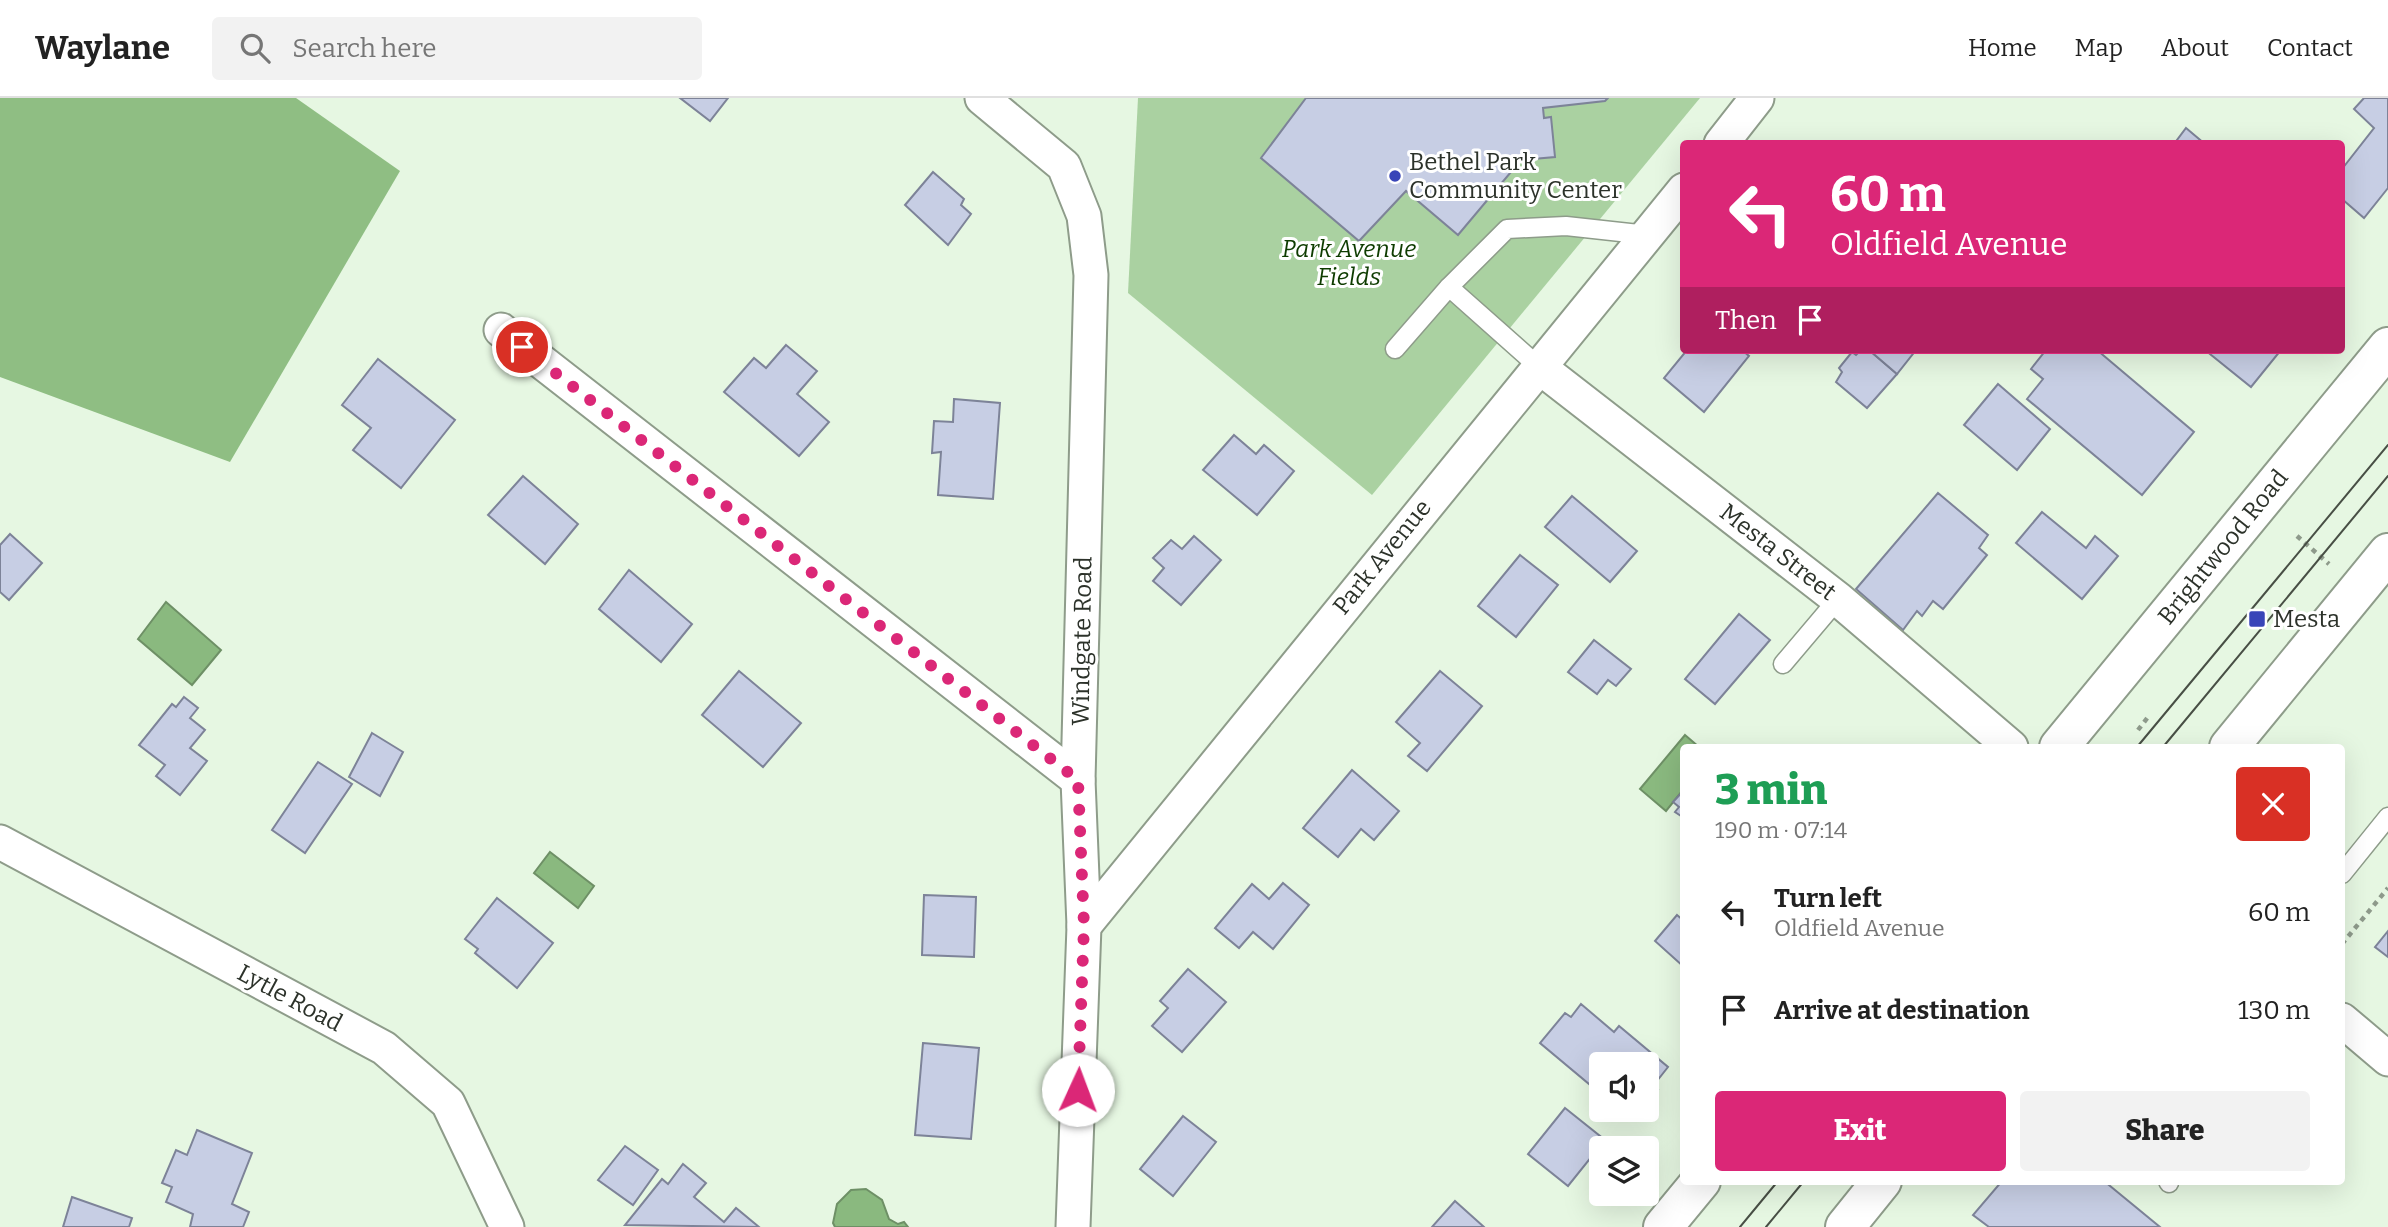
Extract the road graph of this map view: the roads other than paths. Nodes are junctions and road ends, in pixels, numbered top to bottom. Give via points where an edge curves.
1 (982, 98) edge
2 (1757, 98) edge
3 (1724, 140) edge
4 (1680, 196) edge
5 (1648, 235) junction
6 (1449, 287) junction
7 (500, 331) dead end
8 (2388, 347) edge
9 (1395, 349) dead end
10 (1538, 366) junction
11 (2383, 570) edge
12 (1838, 599) junction
13 (1783, 664) dead end
14 (2078, 741) edge
15 (2007, 744) edge
16 (2232, 744) edge
17 (1078, 780) junction
18 (2388, 817) edge
19 (0, 842) edge
20 (2345, 870) edge
21 (1084, 926) junction
22 (2345, 1023) edge
23 (2388, 1059) edge
24 (1698, 1185) edge
25 (1879, 1185) edge
26 (499, 1222) edge
27 (1073, 1227) edge
28 (1663, 1227) edge
29 (1845, 1227) edge

1 - 17 street, Windgate Road via 1064,166 1084,216 1091,275
2 - 3 street
4 - 5 street, Park Avenue
5 - 6 lane via 1566,226 1507,229
5 - 10 street, Park Avenue
6 - 9 lane
6 - 10 lane
7 - 17 street
8 - 14 street, Brightwood Road
10 - 12 street, Mesta Street
10 - 21 street, Park Avenue
11 - 16 street
12 - 13 lane
12 - 15 street, Mesta Street
17 - 21 street, Windgate Road
18 - 20 lane
19 - 26 street, Lytle Road via 384,1048 448,1103
21 - 27 street, Windgate Road
22 - 23 street
24 - 28 street
25 - 29 street

